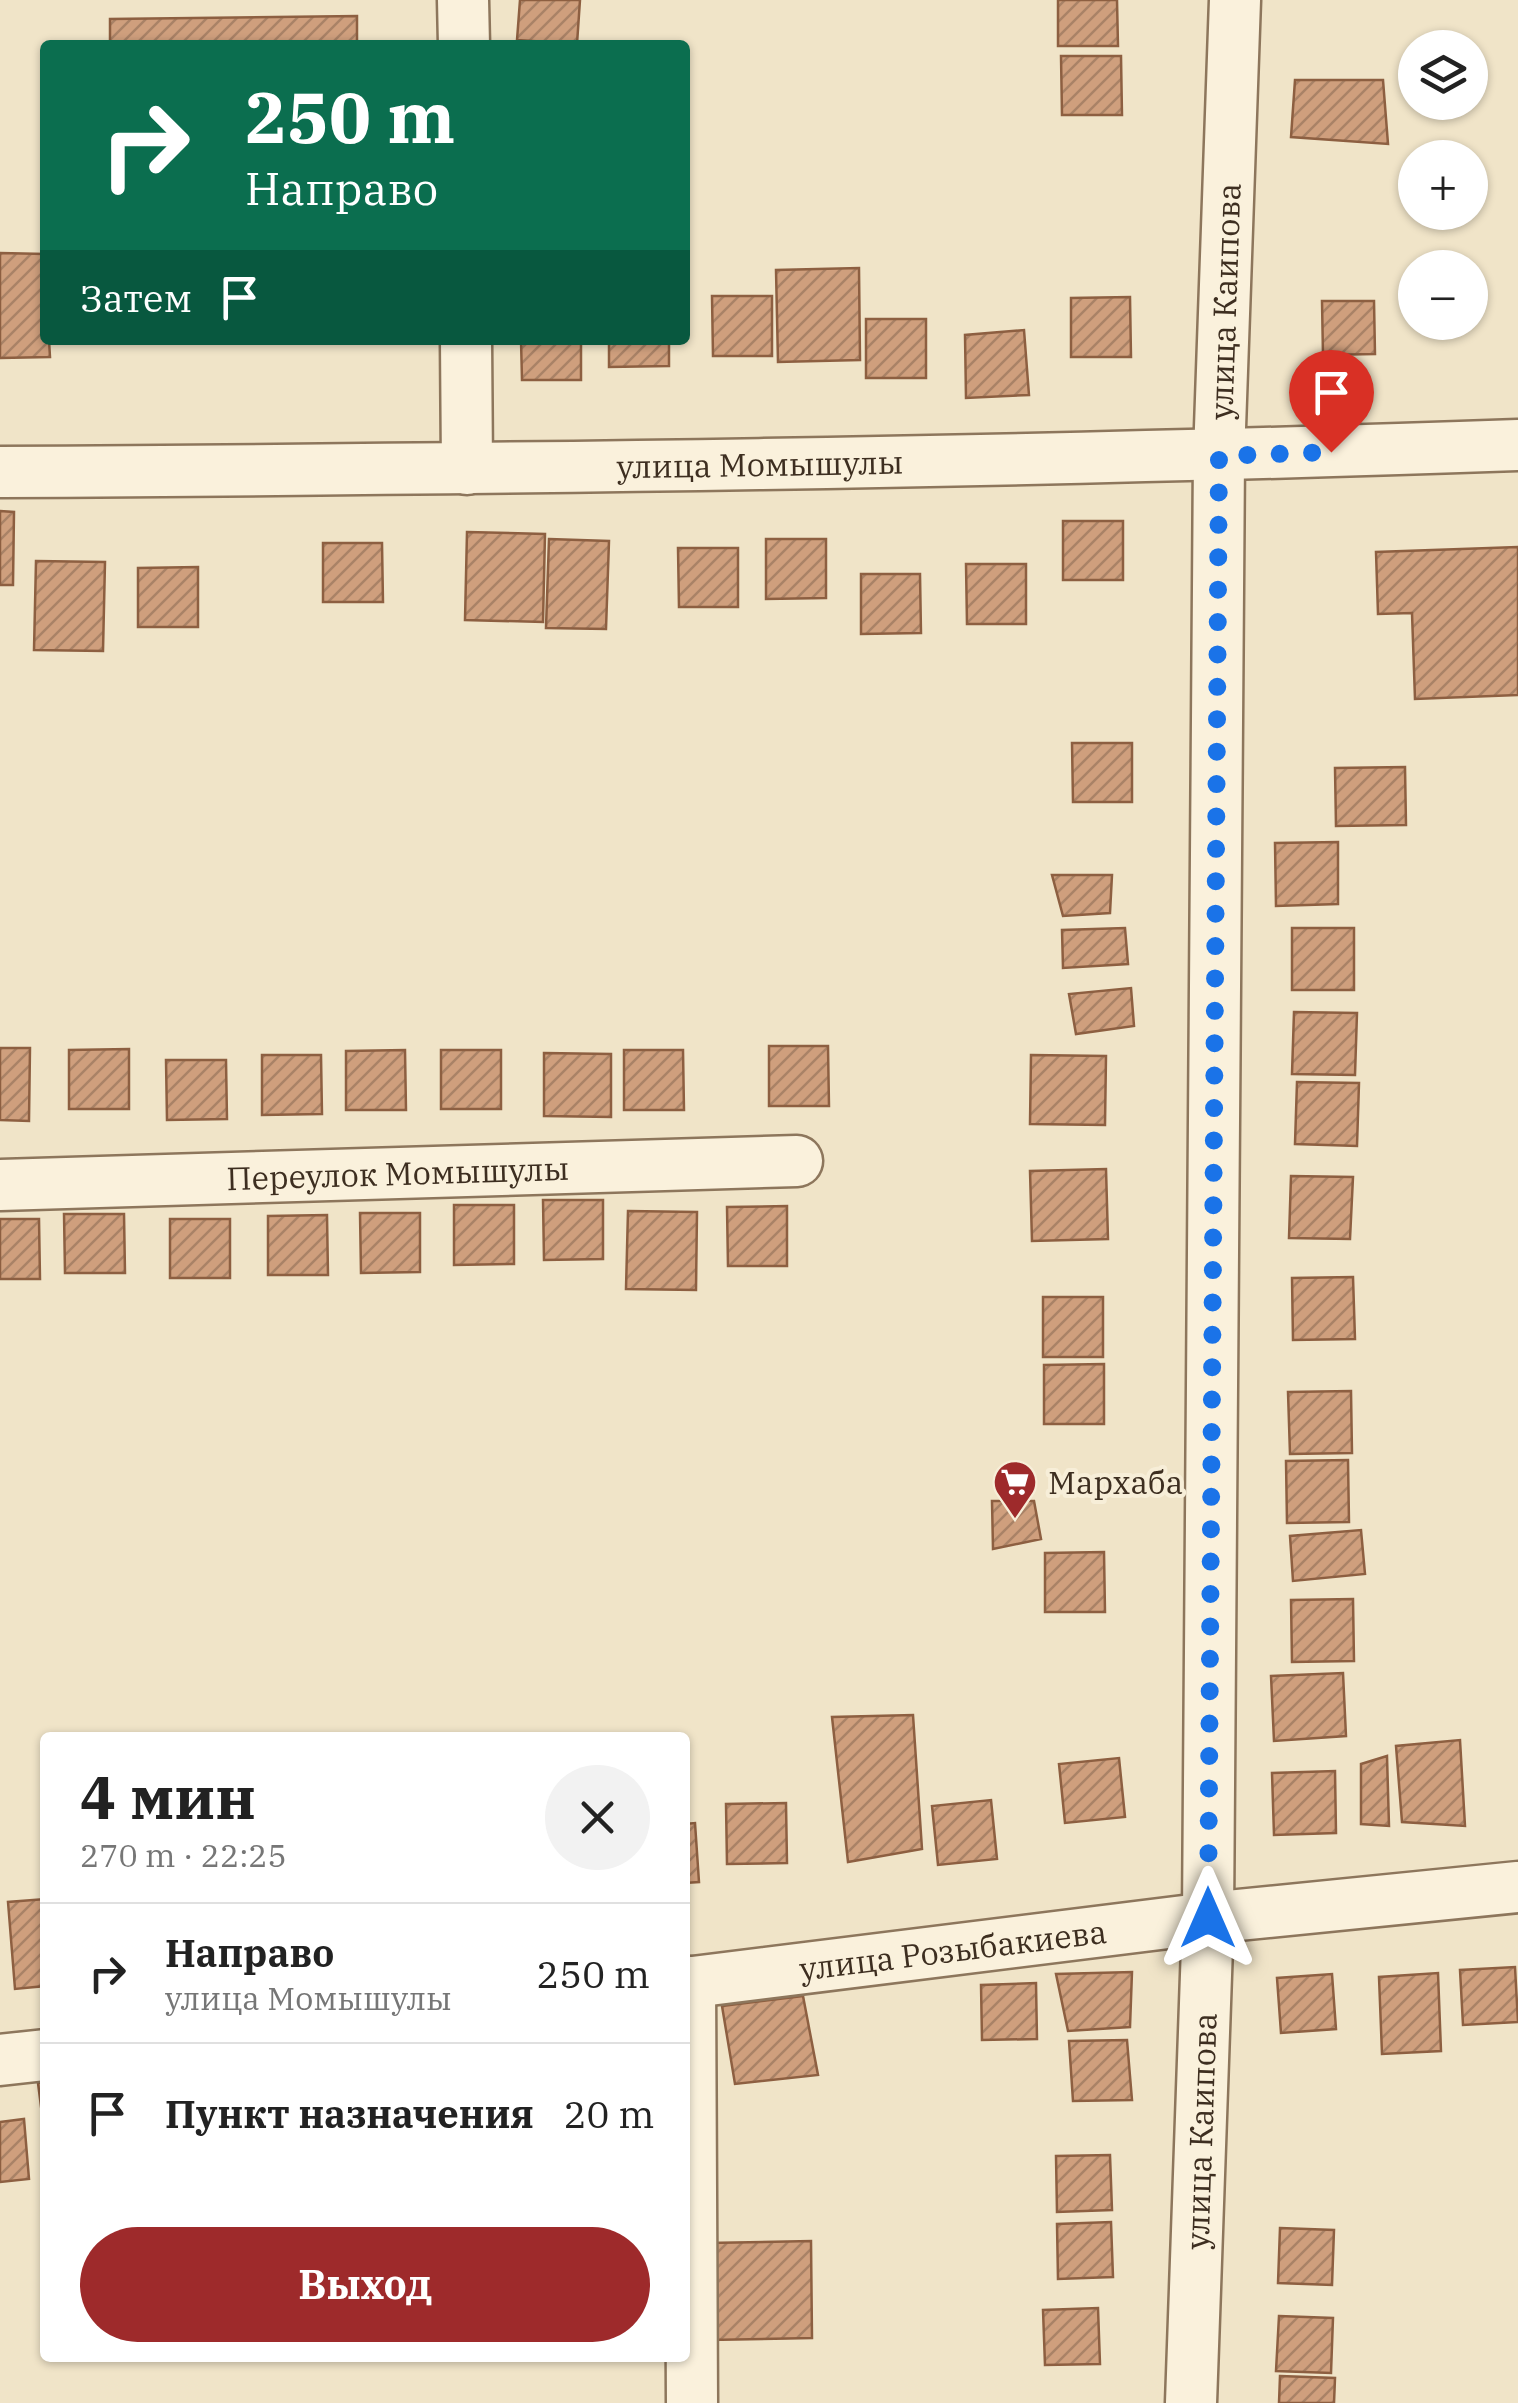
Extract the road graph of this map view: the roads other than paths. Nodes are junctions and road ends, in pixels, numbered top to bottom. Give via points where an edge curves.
1 (464, 0) edge
2 (1235, 0) edge
3 (464, 40) edge
4 (466, 345) edge
5 (1518, 445) edge
6 (1219, 456) junction
7 (468, 469) junction
8 (0, 472) edge
9 (797, 1161) dead end
10 (0, 1185) edge
11 (1518, 1886) edge
12 (1208, 1918) junction
13 (690, 1982) edge
14 (40, 2056) edge
15 (0, 2060) edge
16 (690, 2192) edge
17 (692, 2403) edge
18 (1191, 2403) edge

1 - 3 street
2 - 6 street, улица Каипова
4 - 7 street
5 - 6 street, улица Момышулы
6 - 7 street, улица Момышулы
6 - 12 street, улица Каипова
7 - 8 street, улица Момышулы
9 - 10 street, Переулок Момышулы
11 - 12 street, улица Розыбакиева
12 - 13 street, улица Розыбакиева
12 - 18 street, улица Каипова
14 - 15 street
16 - 17 street

